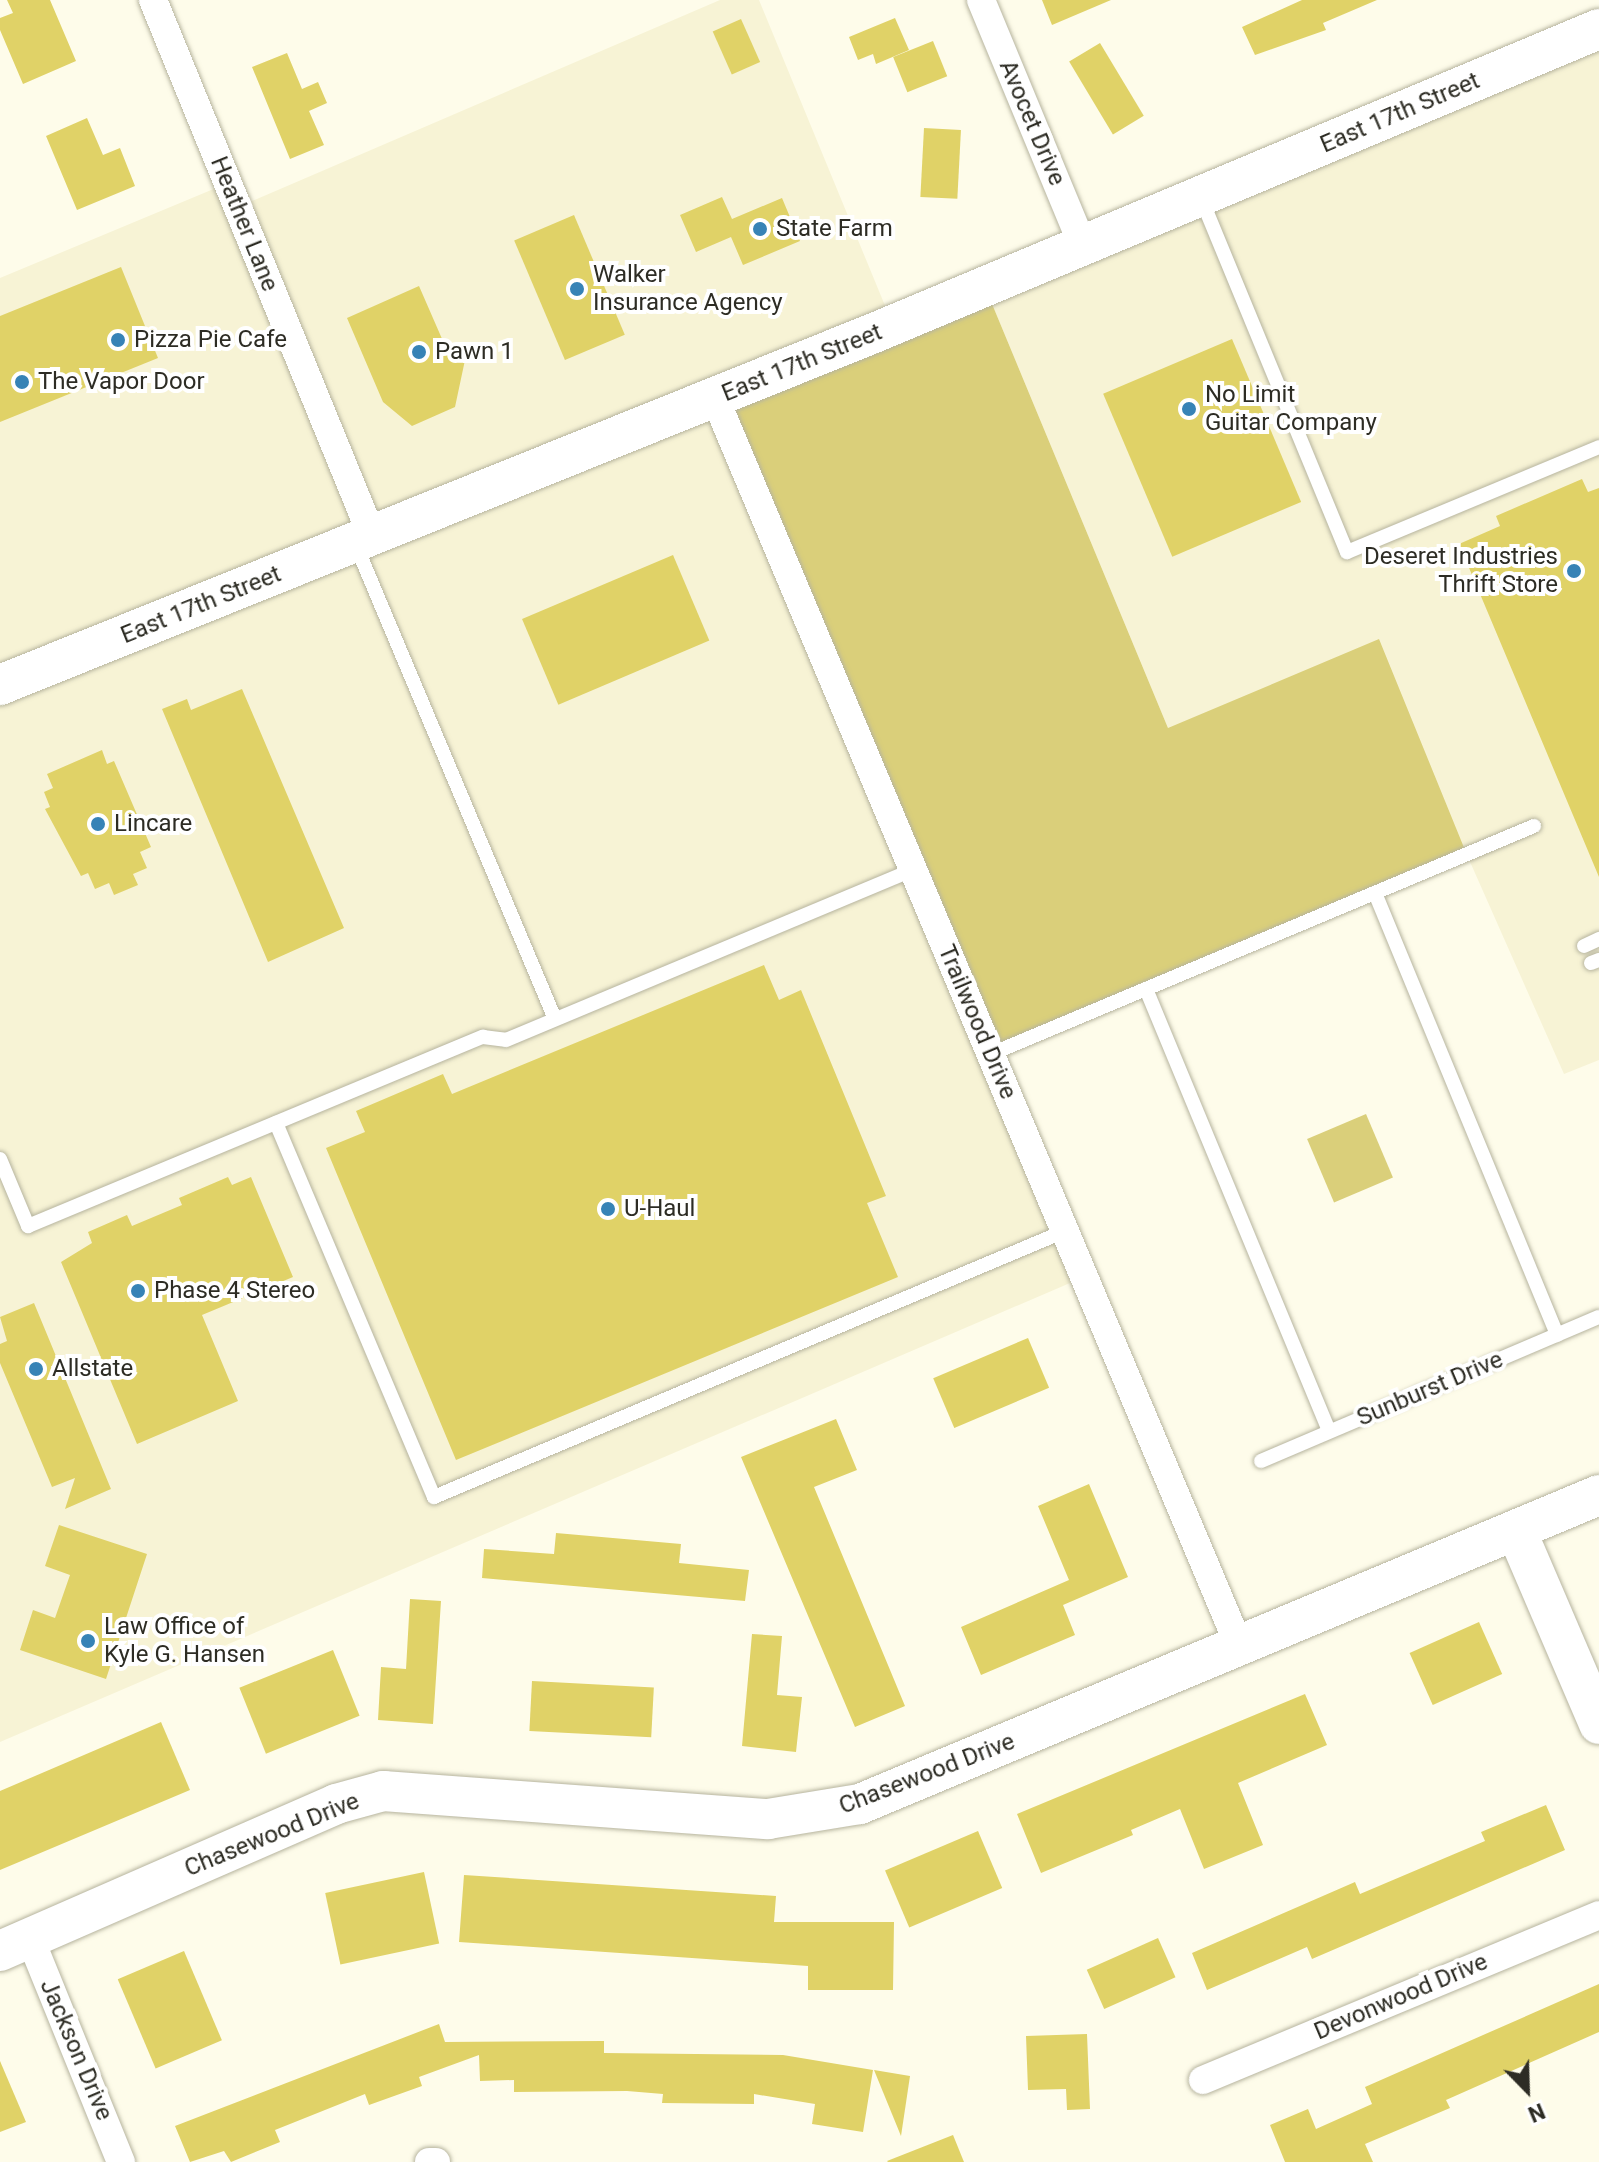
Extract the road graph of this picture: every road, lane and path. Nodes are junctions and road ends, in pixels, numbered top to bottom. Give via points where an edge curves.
1 (153, 0) edge
2 (981, 0) edge
3 (1599, 29) edge
4 (1200, 197) junction
5 (1083, 246) junction
6 (715, 398) junction
7 (1599, 447) edge
8 (364, 539) junction
9 (0, 685) edge
10 (1534, 826) dead end
11 (913, 870) junction
12 (1375, 893) junction
13 (1599, 939) edge
14 (1584, 946) dead end
15 (1146, 989) junction
16 (555, 1019) junction
17 (991, 1054) junction
18 (276, 1123) junction
19 (0, 1159) edge
20 (1065, 1231) junction
21 (1599, 1317) edge
22 (1557, 1335) junction
23 (1329, 1431) junction
24 (1261, 1461) dead end
25 (1599, 1495) edge
26 (1516, 1530) junction
27 (1239, 1646) junction
28 (1599, 1724) edge
29 (1599, 1915) edge
30 (15, 1944) edge
31 (1203, 2080) dead end
32 (121, 2162) edge
33 (429, 2162) edge
34 (436, 2162) edge

1 - 8 street, Heather Lane
2 - 5 street, Avocet Drive
3 - 4 street, East 17th Street
4 - 5 street, East 17th Street
4 - 7 lane via 1347,552
5 - 6 street, East 17th Street
6 - 8 street, East 17th Street
6 - 11 street, Trailwood Drive
8 - 9 street, East 17th Street
8 - 16 lane
10 - 12 lane
11 - 16 lane
11 - 17 street, Trailwood Drive
12 - 15 lane
12 - 22 lane
13 - 14 lane
15 - 17 lane
15 - 23 lane
16 - 18 lane via 506,1040 483,1037
17 - 20 street, Trailwood Drive
18 - 19 lane via 28,1226
18 - 20 lane via 434,1497
20 - 27 street, Trailwood Drive
21 - 22 lane, Sunburst Drive
22 - 23 lane, Sunburst Drive
23 - 24 lane, Sunburst Drive
25 - 26 street, Chasewood Drive
26 - 27 street, Chasewood Drive
26 - 28 street
27 - 30 street, Chasewood Drive via 836,1810 768,1819 383,1791 336,1804
29 - 31 street, Devonwood Drive
30 - 32 street, Jackson Drive
33 - 34 street

